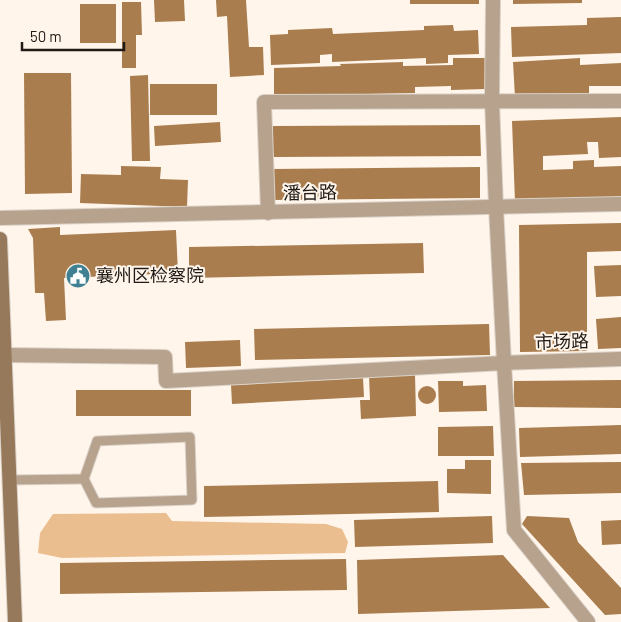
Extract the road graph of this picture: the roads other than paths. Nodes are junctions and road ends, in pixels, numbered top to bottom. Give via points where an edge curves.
1 (493, 0) edge
2 (492, 101) junction
3 (621, 101) edge
4 (621, 204) edge
5 (496, 207) junction
6 (268, 213) junction
7 (0, 218) edge
8 (0, 239) edge
9 (4, 355) junction
10 (621, 359) edge
11 (504, 363) junction
12 (84, 479) junction
13 (9, 480) junction
14 (15, 622) edge
15 (588, 622) edge

1 - 2 street
2 - 3 street
2 - 5 street
2 - 6 street via 264,102
4 - 5 street, 潘台路
5 - 6 street, 潘台路
5 - 11 street
6 - 7 street, 潘台路
8 - 9 main road
9 - 11 street, 市场路 via 165,357 166,382
9 - 13 main road
10 - 11 street, 市场路
11 - 15 street via 514,530
12 - 12 lane via 96,503 192,500 190,437 97,441
12 - 13 lane
13 - 14 main road

